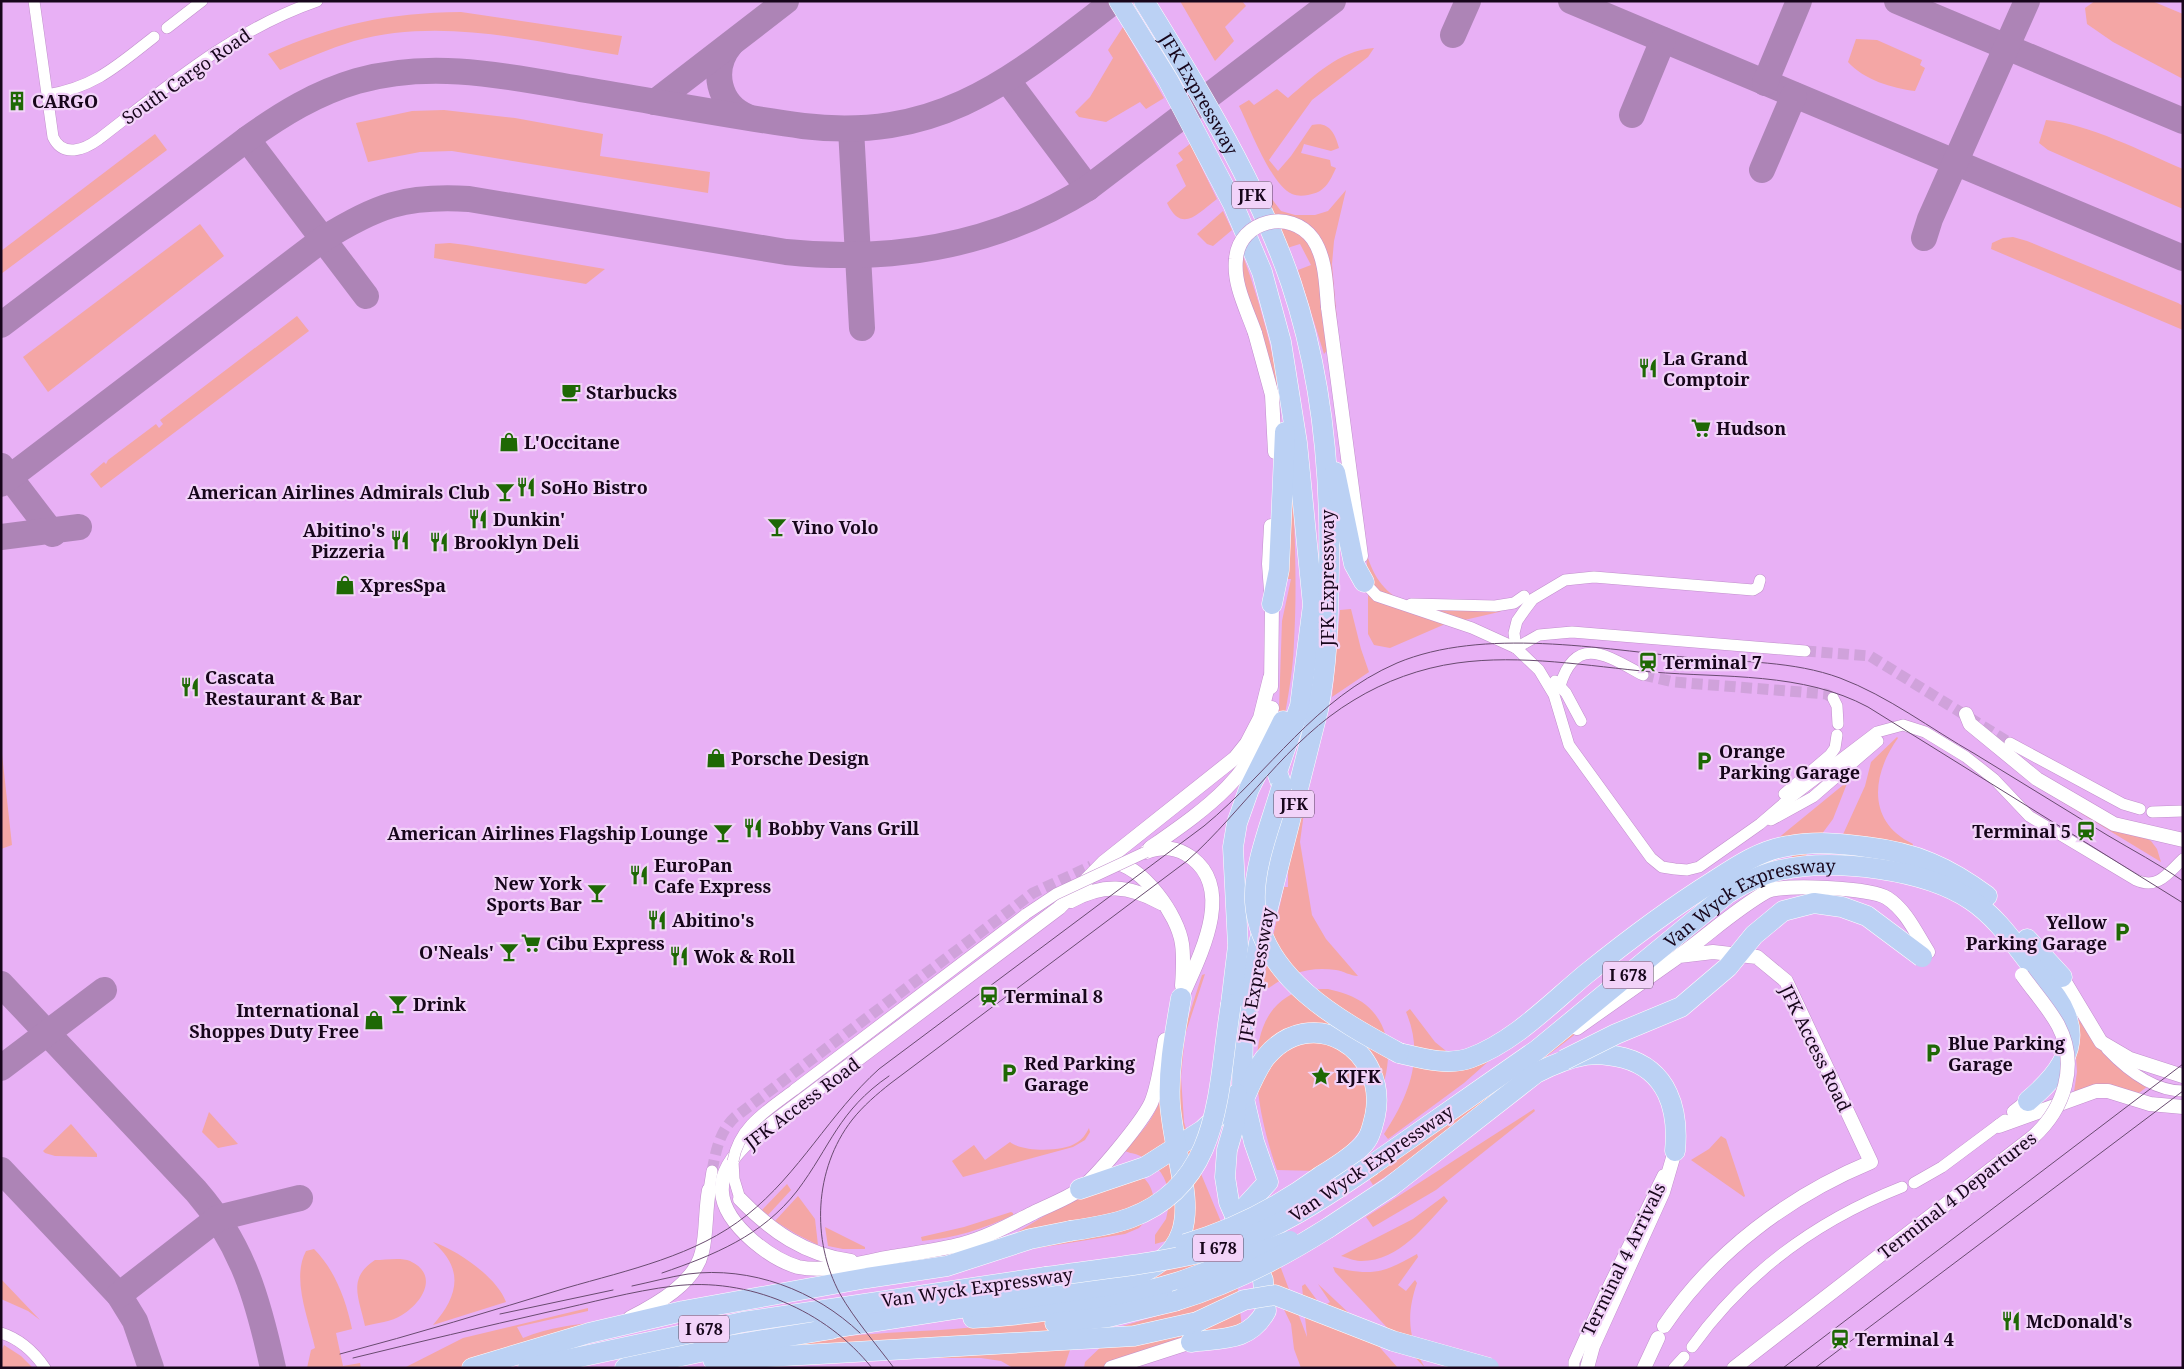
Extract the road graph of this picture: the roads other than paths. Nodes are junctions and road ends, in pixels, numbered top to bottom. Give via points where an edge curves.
1 (34, 1) edge
2 (202, 1) edge
3 (317, 1) edge
4 (1119, 1) edge
5 (1144, 1) edge
6 (167, 28) dead end
7 (154, 37) dead end
8 (47, 94) junction
9 (1285, 360) junction
10 (1318, 405) junction
11 (1297, 444) junction
12 (1760, 580) dead end
13 (1364, 582) junction
14 (1524, 596) dead end
15 (1396, 603) junction
16 (1272, 604) junction
17 (1516, 648) junction
18 (1805, 652) tunnel mouth
19 (1539, 670) junction
20 (1643, 675) tunnel mouth
21 (1270, 678) junction
22 (1560, 686) junction
23 (1833, 698) dead end
24 (1966, 714) dead end
25 (1581, 721) dead end
26 (2010, 743) tunnel mouth
27 (2140, 809) dead end
28 (2183, 811) edge
29 (2152, 812) dead end
30 (1760, 824) junction
31 (2183, 840) edge
32 (1146, 852) junction
33 (2183, 859) edge
34 (1102, 866) junction
35 (1882, 871) junction
36 (1163, 904) junction
37 (1059, 908) junction
38 (1925, 955) joint
39 (1679, 956) junction
40 (2022, 975) joint
41 (2062, 977) joint
42 (1181, 998) junction
43 (2101, 1042) junction
44 (1564, 1060) junction
45 (2183, 1076) edge
46 (1241, 1090) junction
47 (2179, 1092) edge
48 (2021, 1106) joint
49 (2183, 1107) edge
50 (1999, 1126) junction
51 (1675, 1151) junction
52 (1378, 1161) junction
53 (712, 1171) tunnel mouth
54 (1914, 1183) dead end
55 (1902, 1188) dead end
56 (1080, 1189) junction
57 (709, 1190) junction
58 (740, 1199) joint
59 (1235, 1218) junction
60 (1328, 1228) junction
61 (765, 1251) junction
62 (862, 1262) junction
63 (1111, 1267) junction
64 (976, 1318) junction
65 (609, 1328) junction
66 (819, 1330) junction
67 (1, 1333) edge
68 (1191, 1342) joint
69 (1692, 1347) dead end
70 (1684, 1357) dead end
71 (1646, 1363) edge
72 (634, 1366) edge
73 (45, 1368) edge
74 (472, 1368) edge
75 (528, 1368) edge
76 (1111, 1368) edge
77 (1489, 1368) edge
78 (1574, 1368) edge
79 (1587, 1368) edge
80 (1674, 1368) edge
81 (1734, 1368) edge

1 - 8 street
2 - 6 street
3 - 8 street, South Cargo Road via 271,20 223,46 88,146 72,151 58,146 53,137
4 - 9 highway, JFK Expressway / JFK via 1176,94 1242,223 1268,290
5 - 10 highway, JFK Expressway / JFK via 1212,116 1282,260 1305,335
7 - 8 street via 98,79
9 - 11 highway, JFK Expressway / JFK
9 - 16 highway via 1283,512 1279,570
10 - 13 highway via 1339,485 1354,564
10 - 46 highway, JFK Expressway / JFK via 1329,529 1325,670 1318,710 1259,943 1243,1031
11 - 41 highway, JFK Expressway / JFK, bridge via 1313,605 1311,674 1304,716 1279,779 1255,900 1258,923 1276,961 1294,983 1357,1030 1399,1053 1434,1061 1469,1058 1530,1022 1672,907 1755,856 1786,846 1822,842 1889,850 1921,858 1956,874 1996,904
11 - 65 highway, bridge via 1300,566 1293,681 1285,716 1245,796 1237,823 1233,847 1238,946 1231,1004 1215,1119 1206,1145 1191,1170 1172,1192 1146,1211 1115,1223 1030,1239 947,1266 728,1302
12 - 17 street via 1753,590 1582,578 1565,580 1534,599 1517,621 1514,633
13 - 15 street via 1377,596
13 - 16 street, bridge via 1322,258 1312,238 1294,224 1277,220 1265,223 1246,235 1235,260 1238,285 1270,386 1274,418 1269,564
14 - 15 street via 1514,603 1495,606
15 - 17 street via 1472,628
16 - 21 street
17 - 18 street via 1539,635 1572,632
17 - 19 street
19 - 22 street
19 - 30 street via 1554,695 1568,745 1651,858 1662,867 1687,870 1699,866
20 - 22 street via 1589,652 1567,669
21 - 32 street via 1272,704 1259,746 1236,780 1207,807
21 - 34 street via 1260,718 1235,758
22 - 25 street
23 - 30 street via 1837,706 1835,748 1773,805
24 - 31 street via 1970,724 2037,778 2114,824
26 - 27 street via 2123,804
28 - 29 street
30 - 33 street via 1877,732 1903,725 1925,732 1966,757 2029,816 2136,880 2155,883
32 - 34 street, bridge
32 - 42 street via 1172,848 1194,860 1207,876 1214,901 1200,950
34 - 36 street via 1120,863 1136,871
34 - 37 street
34 - 58 street, bridge via 1041,903 754,1122 741,1137 734,1154 733,1172
35 - 40 highway via 1927,885 1970,910 1994,933
35 - 48 highway via 1936,882 1985,910 2057,999 2068,1021 2067,1052 2051,1080
35 - 52 highway, Van Wyck Expressway / I 678 via 1828,866 1781,870 1747,881 1719,899 1537,1050
36 - 37 street via 1134,890 1119,888 1092,892
36 - 42 street via 1173,918 1182,942
37 - 61 street, JFK Access Road via 764,1129 736,1154 722,1179 724,1203 732,1221
38 - 39 street via 1902,911 1886,896 1839,888 1797,887 1768,891
38 - 44 highway, bridge via 1867,916 1842,907 1814,903 1783,911 1754,935 1728,967 1681,1007
39 - 52 street, JFK Access Road via 1416,1143
39 - 71 street, JFK Access Road via 1713,952 1757,957 1786,981 1871,1162 1809,1192 1753,1231 1692,1290 1661,1332
40 - 81 street, Terminal 4 Departures, bridge via 2058,1026 2066,1050 2066,1083 2058,1107 2048,1122 2019,1148
41 - 43 street
42 - 56 street via 1166,1034 1151,1103 1125,1141
42 - 66 highway via 1171,1058 1170,1090 1187,1207 1182,1233 1165,1258 1143,1273 1110,1285
43 - 45 street via 2136,1062
43 - 47 street via 2125,1067
44 - 51 highway via 1588,1054 1615,1056 1641,1064 1661,1081 1673,1105 1678,1128
44 - 60 highway, Van Wyck Expressway / I 678 via 1536,1072 1390,1187
46 - 56 highway via 1203,1130 1145,1167
46 - 59 highway via 1227,1150 1225,1177
46 - 59 highway, JFK Expressway / JFK via 1268,1182
46 - 63 highway, bridge via 1266,1057 1280,1045 1311,1033 1337,1037 1359,1051 1368,1063 1375,1084 1377,1108 1366,1142 1308,1186 1248,1220 1199,1240
48 - 50 street
49 - 50 street via 2150,1104 2108,1091 2096,1091
50 - 54 street
51 - 78 street, Terminal 4 Arrivals via 1603,1297
51 - 79 street via 1663,1192 1593,1346
52 - 63 highway, Van Wyck Expressway / I 678, bridge via 1311,1206 1255,1234 1207,1251
53 - 57 street
55 - 69 street via 1840,1216 1784,1252 1735,1296
56 - 62 street, JFK Access Road via 969,1242
57 - 61 street via 716,1211 726,1226 735,1235
57 - 65 street via 702,1252 692,1271 664,1298
58 - 62 street via 772,1228 800,1246 829,1257
59 - 68 highway via 1262,1274 1266,1311 1253,1329 1244,1334
60 - 64 highway, Van Wyck Expressway / I 678, bridge via 1182,1281 1082,1306
60 - 64 highway, bridge via 1269,1264 1175,1301 1108,1317 1069,1322 1032,1325
61 - 62 street, JFK Access Road via 806,1268
63 - 75 highway, Van Wyck Expressway / I 678, bridge via 743,1322
64 - 66 highway, Van Wyck Expressway / I 678
65 - 74 highway
66 - 72 highway, Van Wyck Expressway / I 678
67 - 73 street via 20,1341
68 - 76 street
70 - 80 street
72 - 77 highway, bridge via 1134,1336 1197,1322 1244,1300 1275,1295 1393,1341

